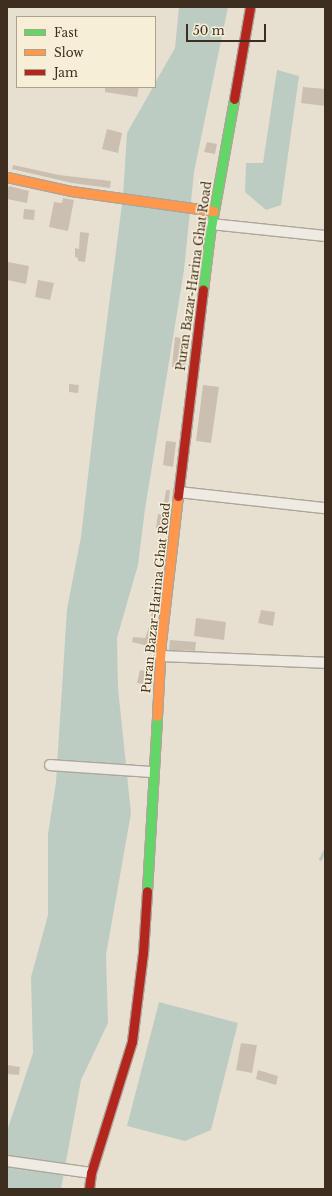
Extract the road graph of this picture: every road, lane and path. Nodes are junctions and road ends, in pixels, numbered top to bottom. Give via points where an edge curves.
1 (250, 7) edge
2 (7, 177) edge
3 (214, 211) junction
4 (211, 224) junction
5 (325, 236) edge
6 (179, 492) junction
7 (325, 508) edge
8 (160, 656) junction
9 (325, 663) edge
10 (50, 765) dead end
11 (154, 772) junction
12 (7, 1161) edge
13 (91, 1173) junction
14 (89, 1189) edge

1 - 3 main road, Puran Bazar-Harina Ghat Road
2 - 3 main road via 71,191
3 - 4 main road, Puran Bazar-Harina Ghat Road
4 - 5 street
4 - 6 main road, Puran Bazar-Harina Ghat Road
6 - 7 street
6 - 8 main road, Puran Bazar-Harina Ghat Road
8 - 9 street
8 - 11 main road, Puran Bazar-Harina Ghat Road
10 - 11 street
11 - 13 main road, Puran Bazar-Harina Ghat Road via 143,953 132,1041
12 - 13 street
13 - 14 main road, Puran Bazar-Harina Ghat Road

